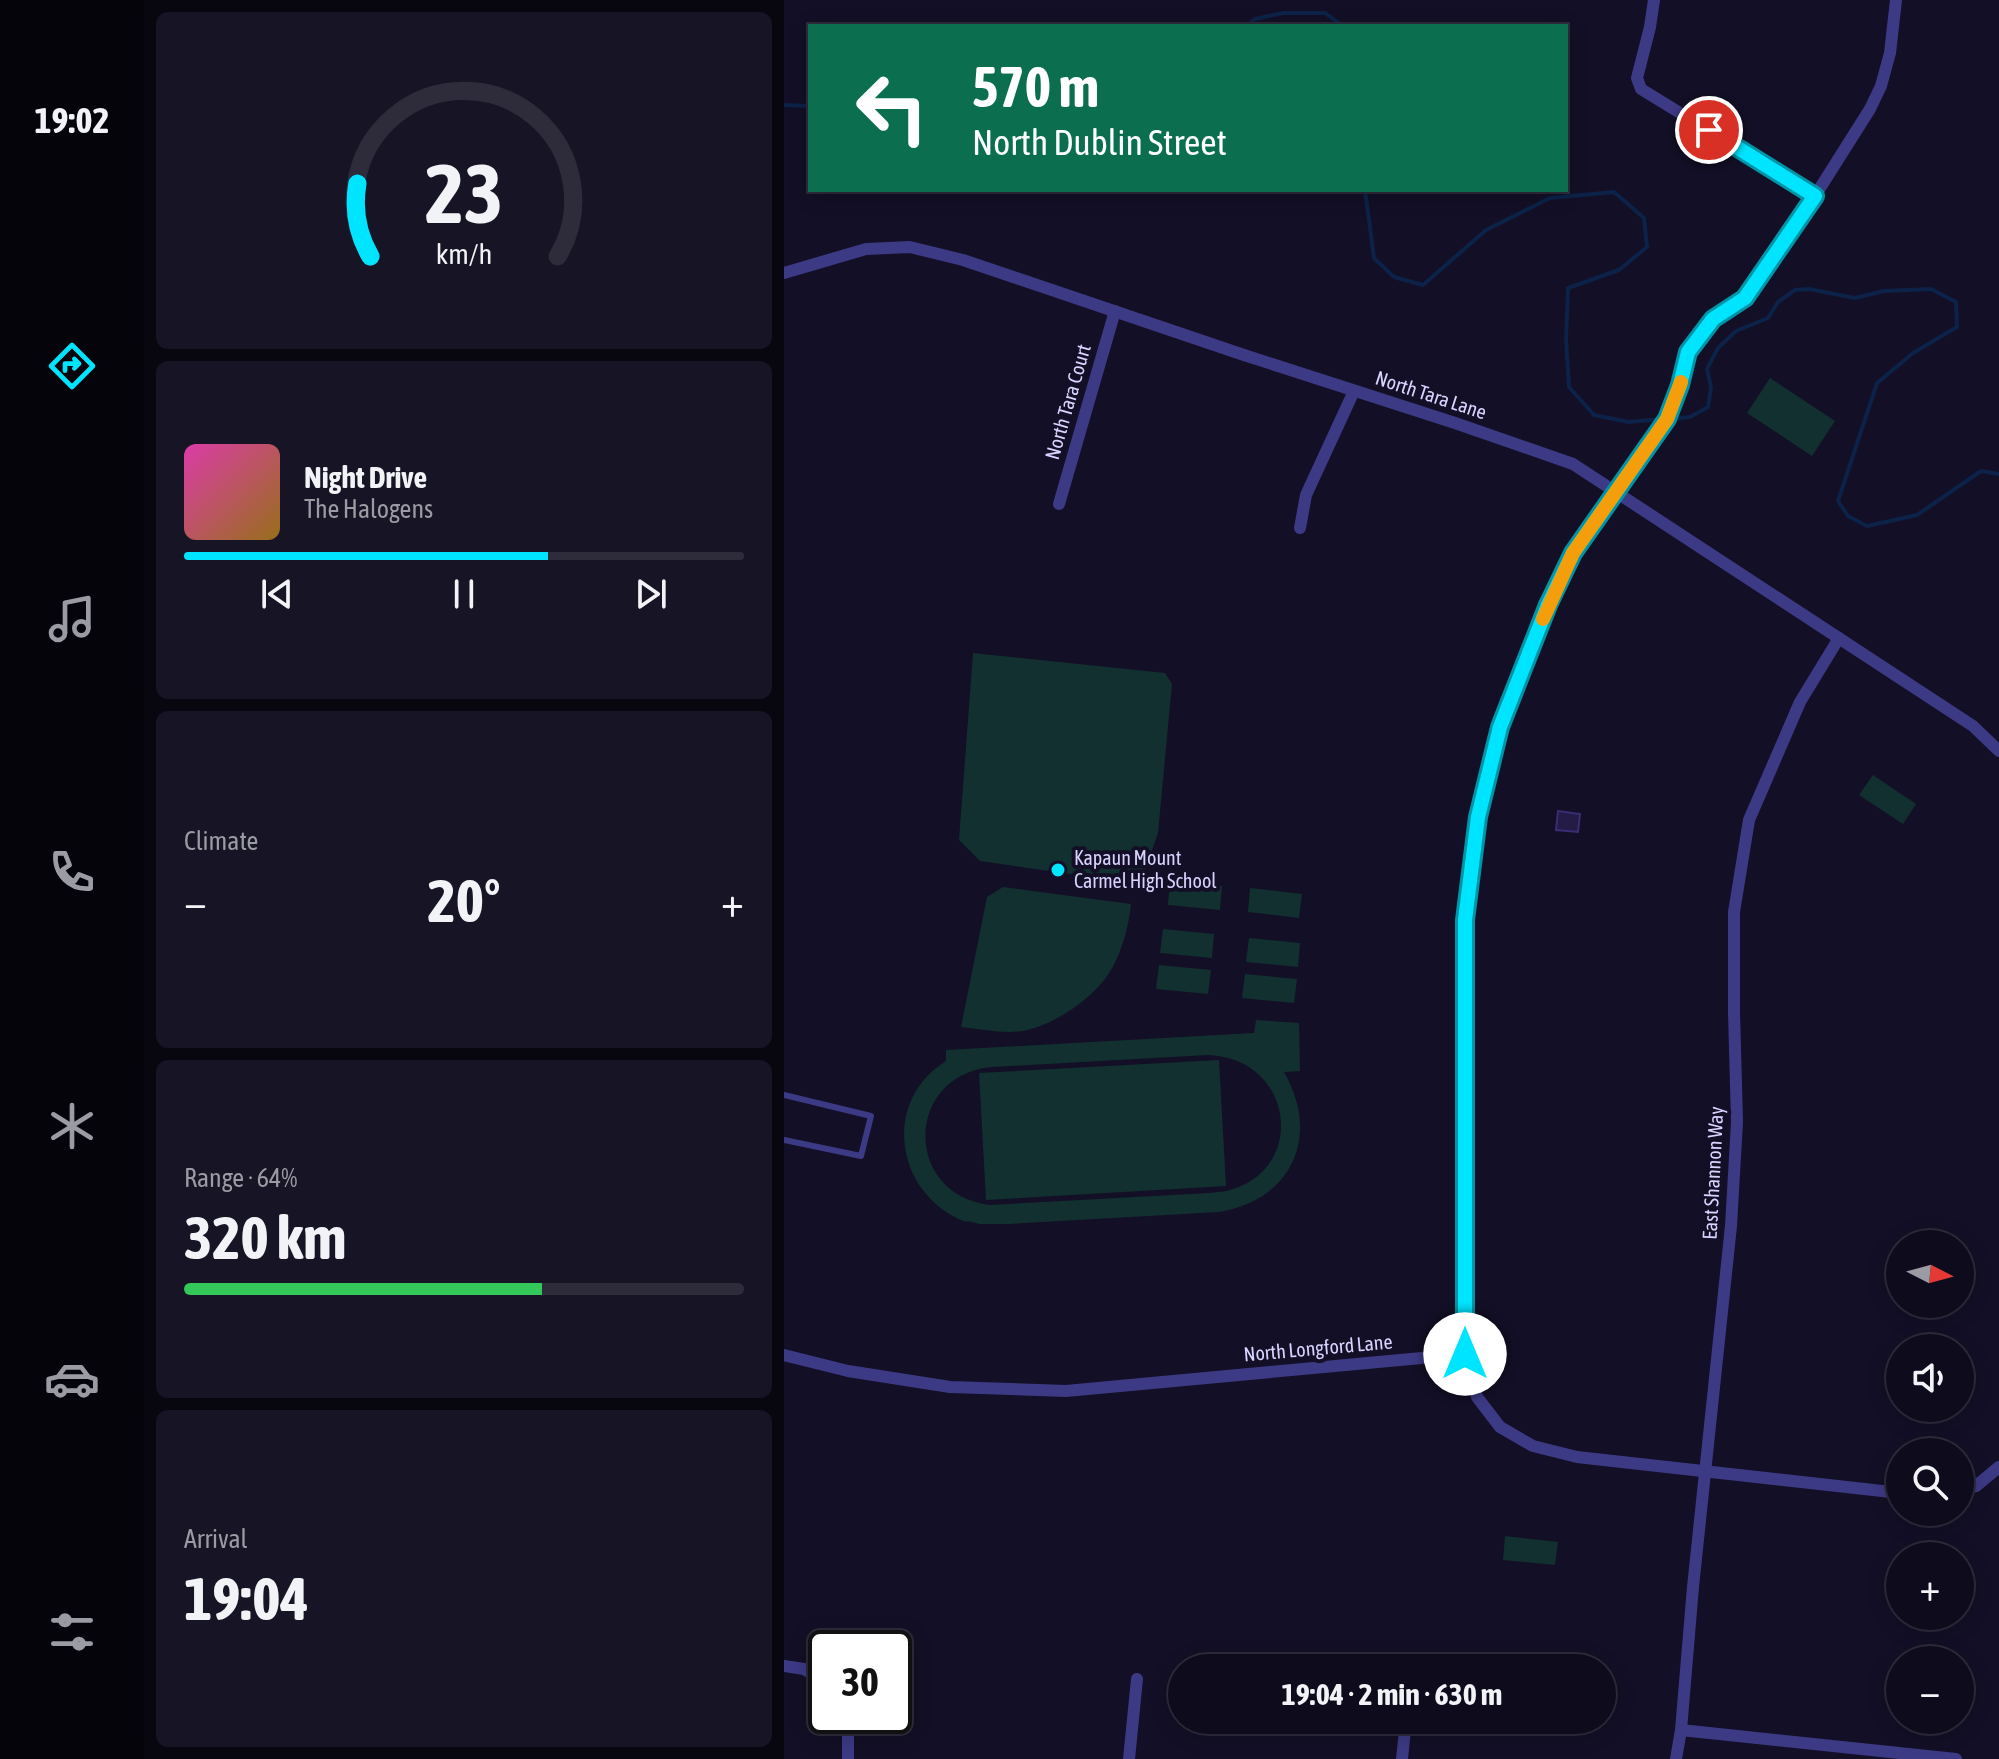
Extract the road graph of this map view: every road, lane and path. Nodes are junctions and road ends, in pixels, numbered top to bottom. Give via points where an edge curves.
1 (1654, 0) edge
2 (1896, 0) edge
3 (1815, 196) junction
4 (784, 273) edge
5 (1115, 311) junction
6 (1354, 391) junction
7 (1616, 491) junction
8 (1059, 504) dead end
9 (1300, 528) dead end
10 (1839, 638) junction
11 (1999, 751) edge
12 (784, 1095) edge
13 (784, 1140) edge
14 (1465, 1354) junction
15 (784, 1355) edge
16 (1996, 1469) edge
17 (1705, 1471) junction
18 (1974, 1487) edge
19 (1886, 1491) edge
20 (784, 1666) edge
21 (808, 1671) edge
22 (1137, 1679) dead end
23 (1681, 1730) junction
24 (848, 1734) edge
25 (1405, 1734) edge
26 (848, 1759) edge
27 (1129, 1759) edge
28 (1402, 1759) edge
29 (1676, 1759) edge
30 (1956, 1759) edge

1 - 3 street via 1637,78 1641,89
2 - 3 street via 1881,86
3 - 7 street via 1745,298 1713,319 1688,352 1667,419
4 - 5 street, North Tara Lane via 866,249 910,247
5 - 6 street, North Tara Lane
5 - 8 street, North Tara Court
6 - 7 street, North Tara Lane via 1573,464
6 - 9 street via 1306,495
7 - 10 street, North Tara Lane
7 - 14 street via 1573,553 1548,605 1500,727 1478,817 1465,920
10 - 11 street, North Tara Lane via 1973,726
10 - 17 street, East Shannon Way via 1800,702 1749,820 1734,912 1737,1122
12 - 13 lane via 871,1116 861,1156
14 - 15 street, North Longford Lane via 1066,1391 950,1387
14 - 17 street via 1477,1397 1500,1427 1533,1446 1577,1457
16 - 18 street
17 - 19 street
17 - 23 street, East Shannon Way
20 - 21 street
22 - 27 street
23 - 29 street, East Shannon Way
23 - 30 street
24 - 26 street
25 - 28 street

